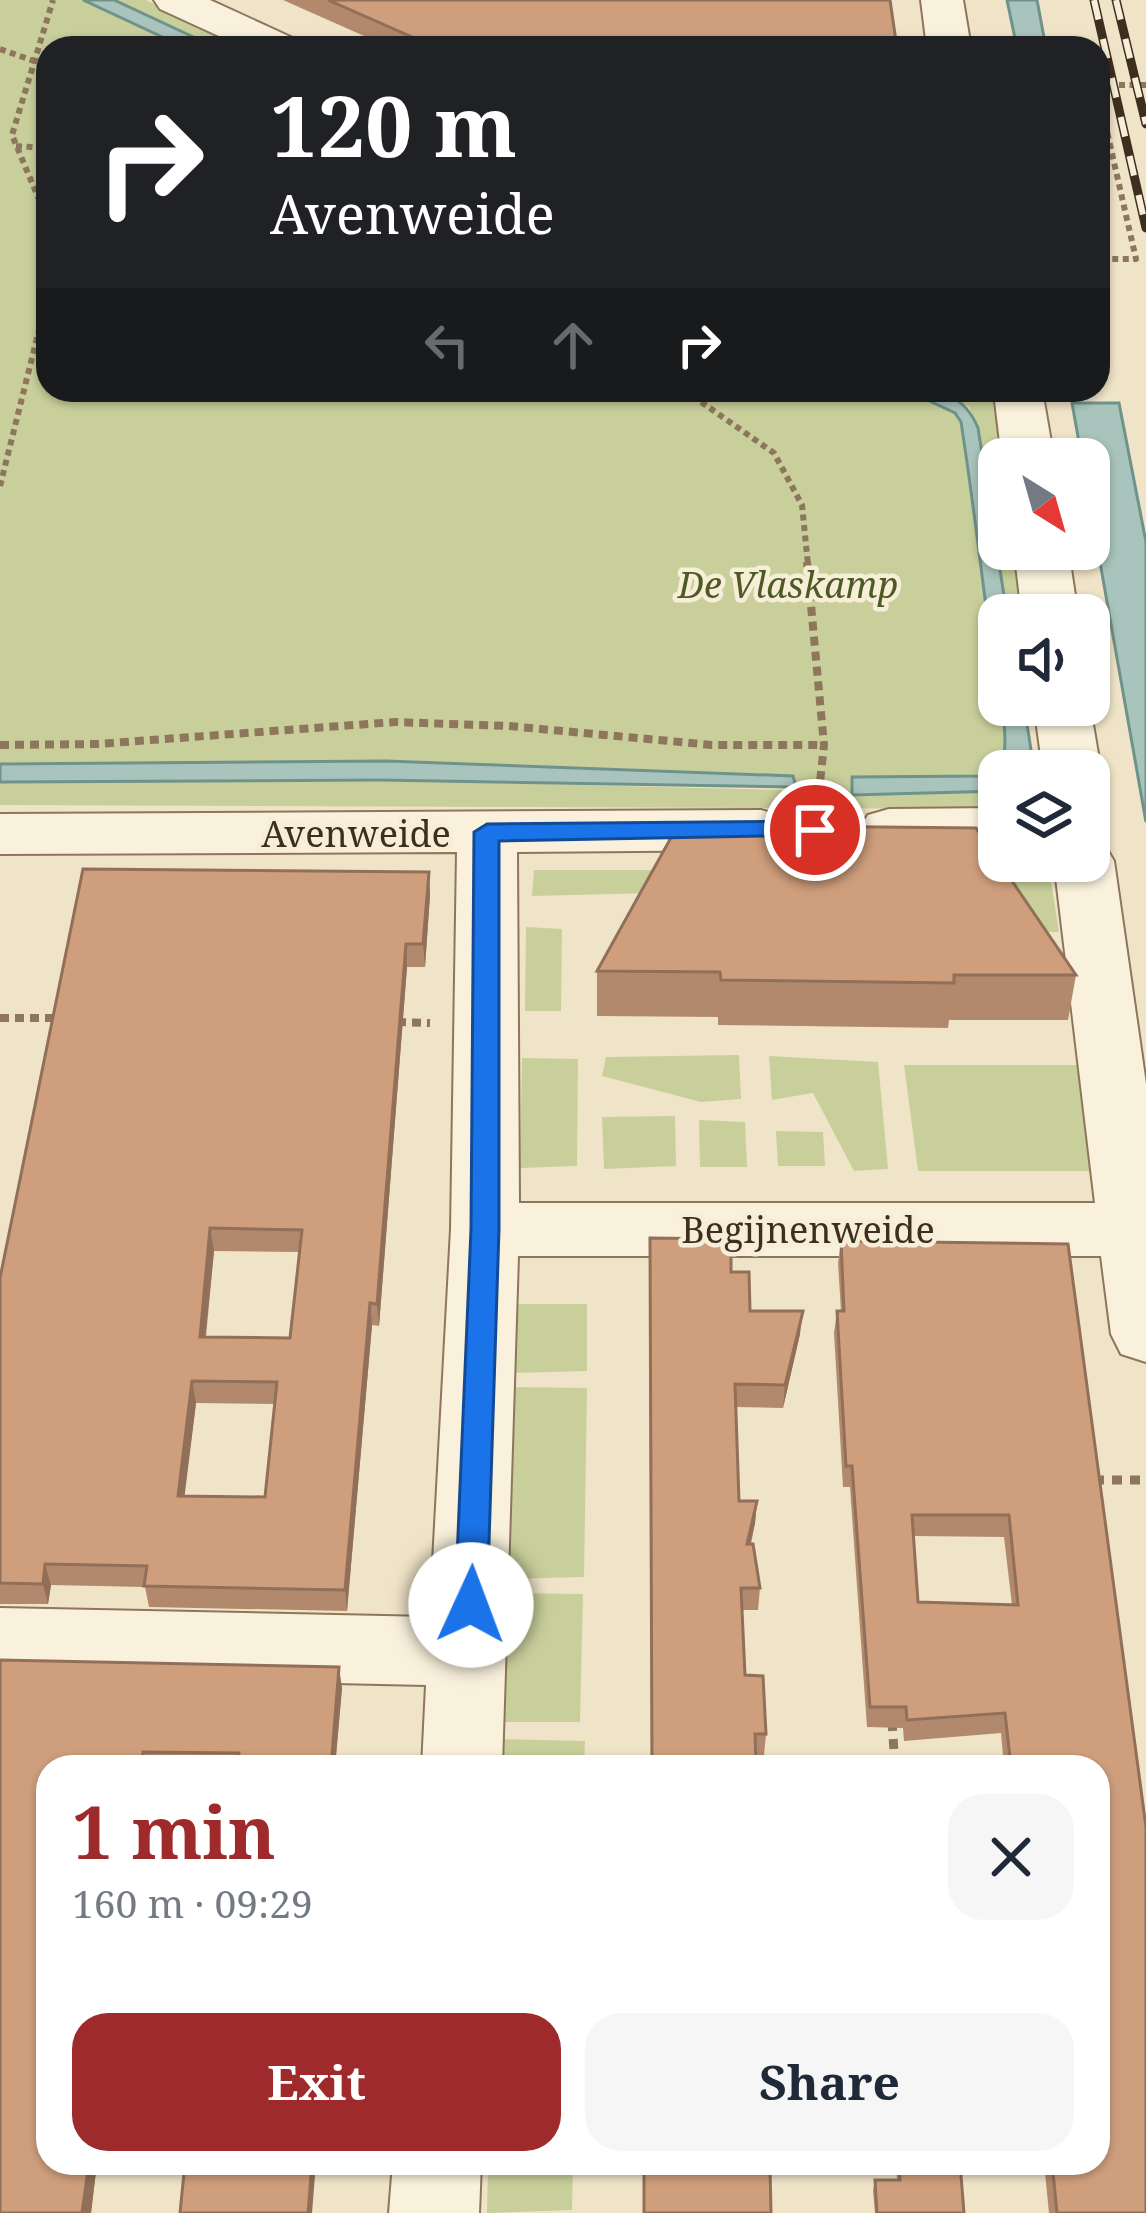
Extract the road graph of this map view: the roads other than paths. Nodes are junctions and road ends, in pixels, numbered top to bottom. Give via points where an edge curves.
1 (176, 0) edge
2 (942, 0) edge
3 (254, 36) edge
4 (947, 36) edge
5 (1018, 402) edge
6 (1024, 438) edge
7 (978, 828) edge
8 (487, 832) junction
9 (0, 834) edge
10 (1087, 882) edge
11 (485, 1229) junction
12 (1131, 1230) junction
13 (1146, 1334) edge
14 (0, 1642) edge
15 (469, 1652) junction
16 (463, 1755) edge
17 (436, 2175) edge
18 (434, 2213) edge

1 - 3 street
2 - 4 street
5 - 6 street
7 - 8 street, Avenweide
8 - 9 street, Avenweide
8 - 11 street
10 - 12 street
11 - 12 street, Begijnenweide
11 - 15 street
12 - 13 street
14 - 15 street
15 - 16 street
17 - 18 street

